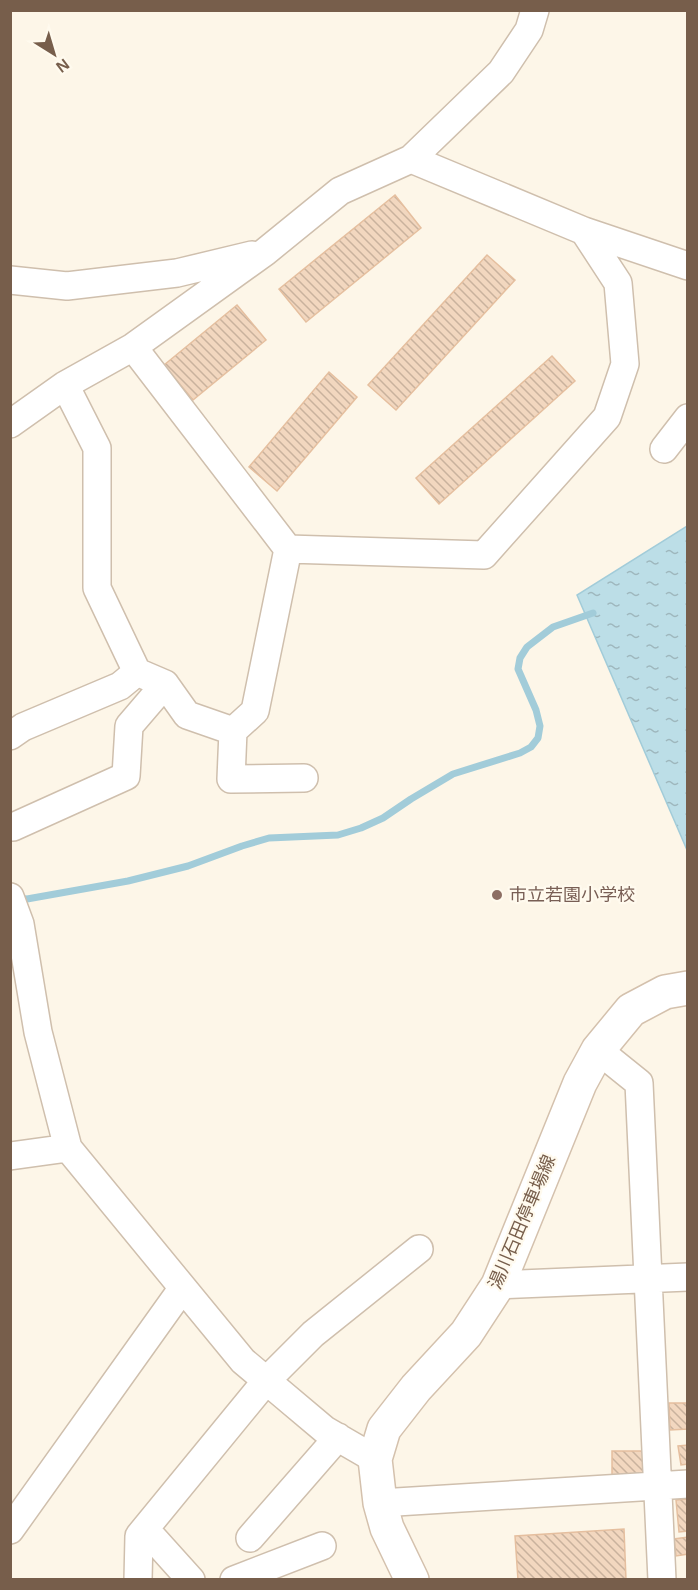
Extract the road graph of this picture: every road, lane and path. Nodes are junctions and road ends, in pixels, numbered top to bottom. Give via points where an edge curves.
1 (535, 10) edge
2 (411, 159) junction
3 (584, 231) junction
4 (265, 252) junction
5 (687, 266) edge
6 (10, 280) edge
7 (133, 347) junction
8 (65, 385) junction
9 (687, 418) edge
10 (10, 424) edge
11 (664, 448) dead end
12 (288, 549) junction
13 (137, 672) junction
14 (165, 684) junction
15 (233, 731) junction
16 (10, 735) edge
17 (304, 778) dead end
18 (13, 827) dead end
19 (10, 897) edge
20 (687, 988) edge
21 (598, 1050) junction
22 (68, 1148) junction
23 (10, 1156) edge
24 (419, 1249) dead end
25 (687, 1277) edge
26 (648, 1279) junction
27 (498, 1285) junction
28 (182, 1289) junction
29 (267, 1381) junction
30 (338, 1437) junction
31 (375, 1459) junction
32 (687, 1484) edge
33 (657, 1485) junction
34 (380, 1503) junction
35 (146, 1528) junction
36 (10, 1530) edge
37 (250, 1538) dead end
38 (322, 1546) dead end
39 (138, 1580) edge
40 (192, 1580) edge
41 (234, 1580) edge
42 (412, 1580) edge
43 (662, 1580) edge

1 - 2 street via 529,30 501,72
2 - 3 street
2 - 4 street via 340,191
3 - 5 street
3 - 12 street via 618,283 625,364 607,417 484,555
4 - 6 street via 177,273 67,286
4 - 7 street
7 - 8 street
7 - 12 street
8 - 10 street
8 - 13 street via 97,448 97,588
9 - 11 street
12 - 15 street via 255,711
13 - 14 street
13 - 16 street via 120,686
14 - 15 street via 187,715
14 - 18 street via 129,726 126,776
15 - 17 street via 231,779
19 - 22 street via 20,924 38,1032
20 - 21 main road, 湯川石田停車場線 via 665,992 631,1010
21 - 26 street via 639,1083
21 - 27 main road, 湯川石田停車場線 via 580,1083
22 - 23 street
22 - 28 street
24 - 29 street via 313,1334
25 - 26 street
26 - 27 street
26 - 33 street
27 - 31 main road, 湯川石田停車場線 via 466,1334 384,1429
28 - 29 street via 243,1361
28 - 36 street
29 - 30 street
29 - 35 street
30 - 31 street
30 - 37 street
31 - 34 main road, 湯川石田停車場線
32 - 33 street
33 - 34 street
33 - 43 street
34 - 42 main road, 湯川石田停車場線 via 387,1528
35 - 39 street via 139,1536
35 - 40 street
38 - 41 street

